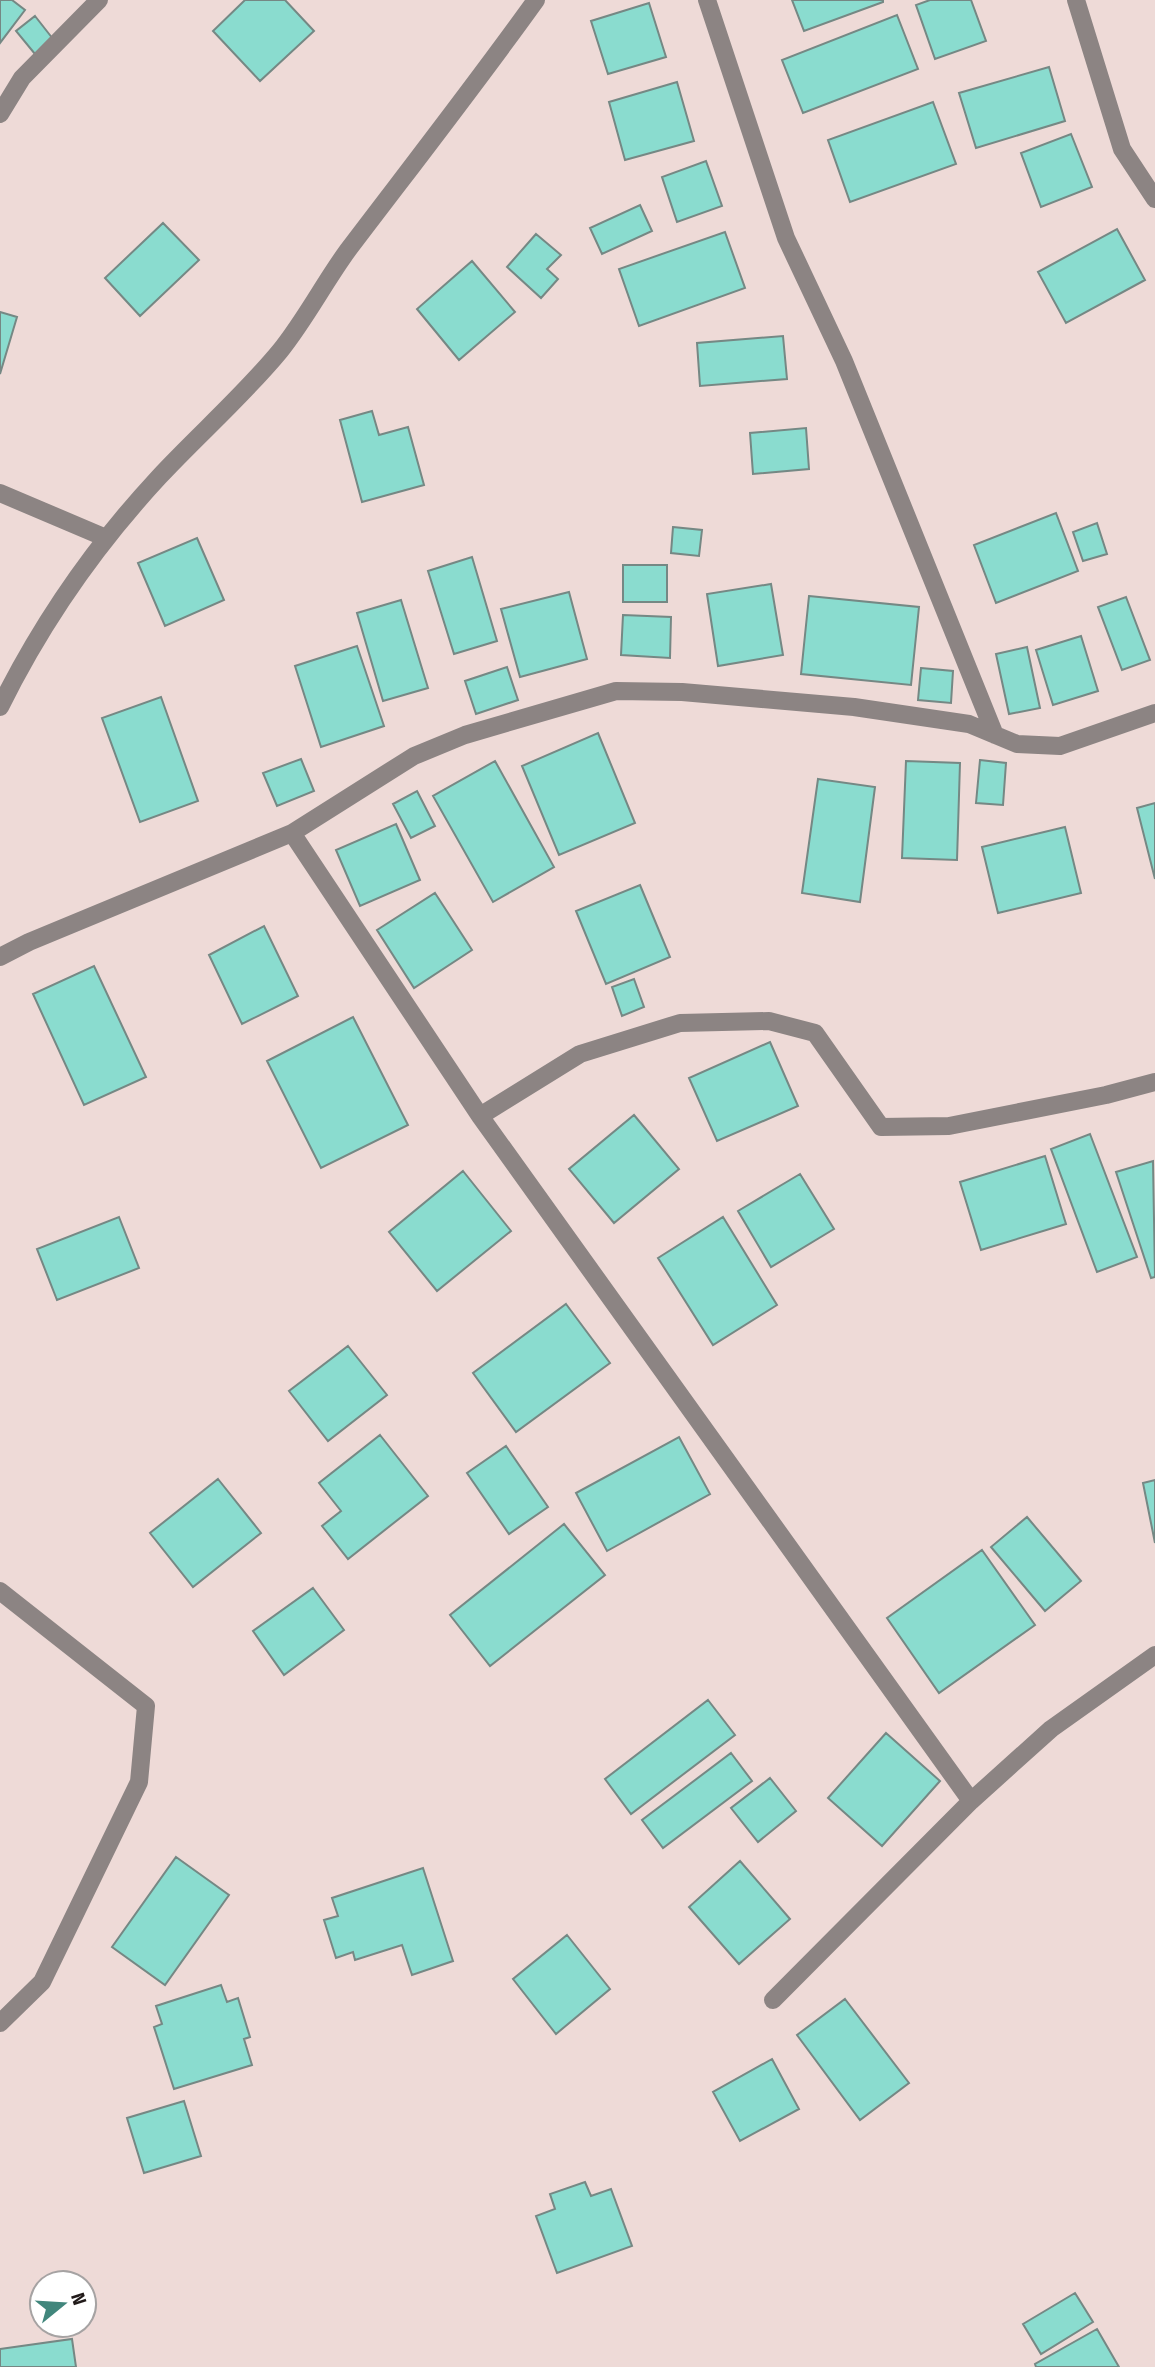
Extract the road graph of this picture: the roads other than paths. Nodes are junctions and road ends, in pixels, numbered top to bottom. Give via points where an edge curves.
1 (99, 0) edge
2 (536, 0) edge
3 (706, 0) edge
4 (1076, 0) edge
5 (0, 114) edge
6 (1155, 199) edge
7 (0, 493) edge
8 (106, 538) junction
9 (0, 708) edge
10 (1155, 713) edge
11 (995, 735) junction
12 (292, 833) junction
13 (0, 957) edge
14 (1155, 1082) edge
15 (480, 1116) junction
16 (0, 1591) edge
17 (1155, 1655) edge
18 (971, 1801) junction
19 (773, 2000) dead end
20 (0, 2024) edge

1 - 5 street via 22,78
2 - 8 street via 347,252 280,351
3 - 11 street via 786,238 844,361
4 - 6 street via 1122,149
7 - 8 street
8 - 9 street via 64,592
10 - 11 street via 1060,747 1017,744
11 - 12 street via 970,724 854,707 616,691 465,735 414,756
12 - 13 street
12 - 15 street
14 - 15 street via 949,1126 881,1126 815,1033 769,1021 680,1023 580,1054
15 - 18 street
16 - 20 street via 146,1706 139,1782 42,1982
17 - 18 street via 1051,1729
18 - 19 street

